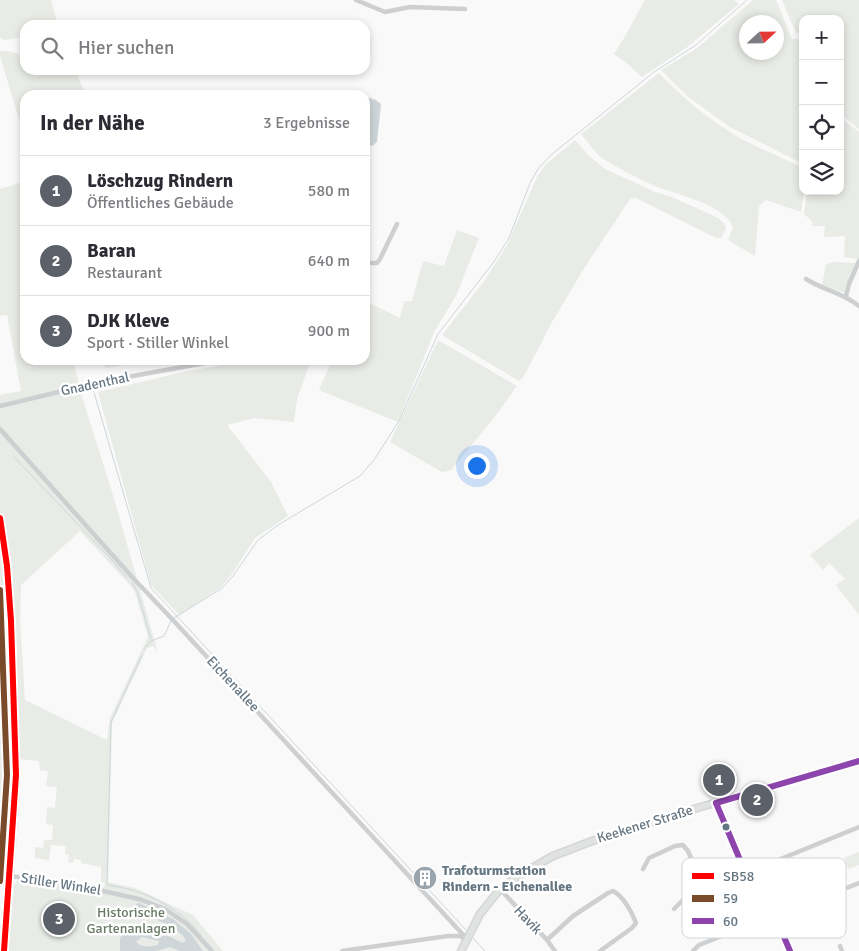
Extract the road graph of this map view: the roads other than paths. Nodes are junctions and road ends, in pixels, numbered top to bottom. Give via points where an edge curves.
1 (356, 0) edge
2 (465, 9) dead end
3 (397, 224) dead end
4 (859, 262) edge
5 (370, 263) edge
6 (806, 279) dead end
7 (846, 296) junction
8 (859, 306) edge
9 (194, 365) edge
10 (0, 406) edge
11 (0, 429) edge
12 (0, 518) edge
13 (859, 761) edge
14 (716, 803) junction
15 (859, 827) edge
16 (691, 858) edge
17 (738, 858) edge
18 (784, 858) edge
19 (643, 869) dead end
20 (10, 876) junction
21 (859, 883) edge
22 (846, 888) edge
23 (500, 889) junction
24 (682, 901) edge
25 (674, 908) dead end
26 (715, 938) edge
27 (784, 938) edge
28 (467, 939) junction
29 (547, 940) junction
30 (4, 951) edge
31 (212, 951) edge
32 (342, 951) edge
33 (461, 951) edge
34 (555, 951) edge
35 (600, 951) edge
36 (693, 951) edge
37 (790, 951) edge

1 - 2 street via 385,12 410,7
3 - 5 street via 380,259 377,263
4 - 7 street
6 - 7 street
7 - 8 street
9 - 10 street, Gnadenthal via 100,382
11 - 28 street, Eichenallee via 132,577
12 - 20 main road via 14,687 16,775
13 - 14 main road, Keekener Straße
14 - 17 street
14 - 23 main road, Keekener Straße via 573,847 534,866
15 - 18 street
16 - 19 street via 683,845 675,846 649,858
20 - 30 main road
20 - 31 street, Stiller Winkel via 71,884 139,899 165,909 186,924
21 - 22 street
23 - 28 main road, Keekener Straße via 480,914
23 - 29 street, Havik
24 - 25 street
26 - 36 street via 699,944
27 - 37 street
28 - 32 street via 448,936
28 - 33 main road, Keekener Straße
29 - 34 street, Havik
29 - 35 street via 573,916 613,891 636,923

